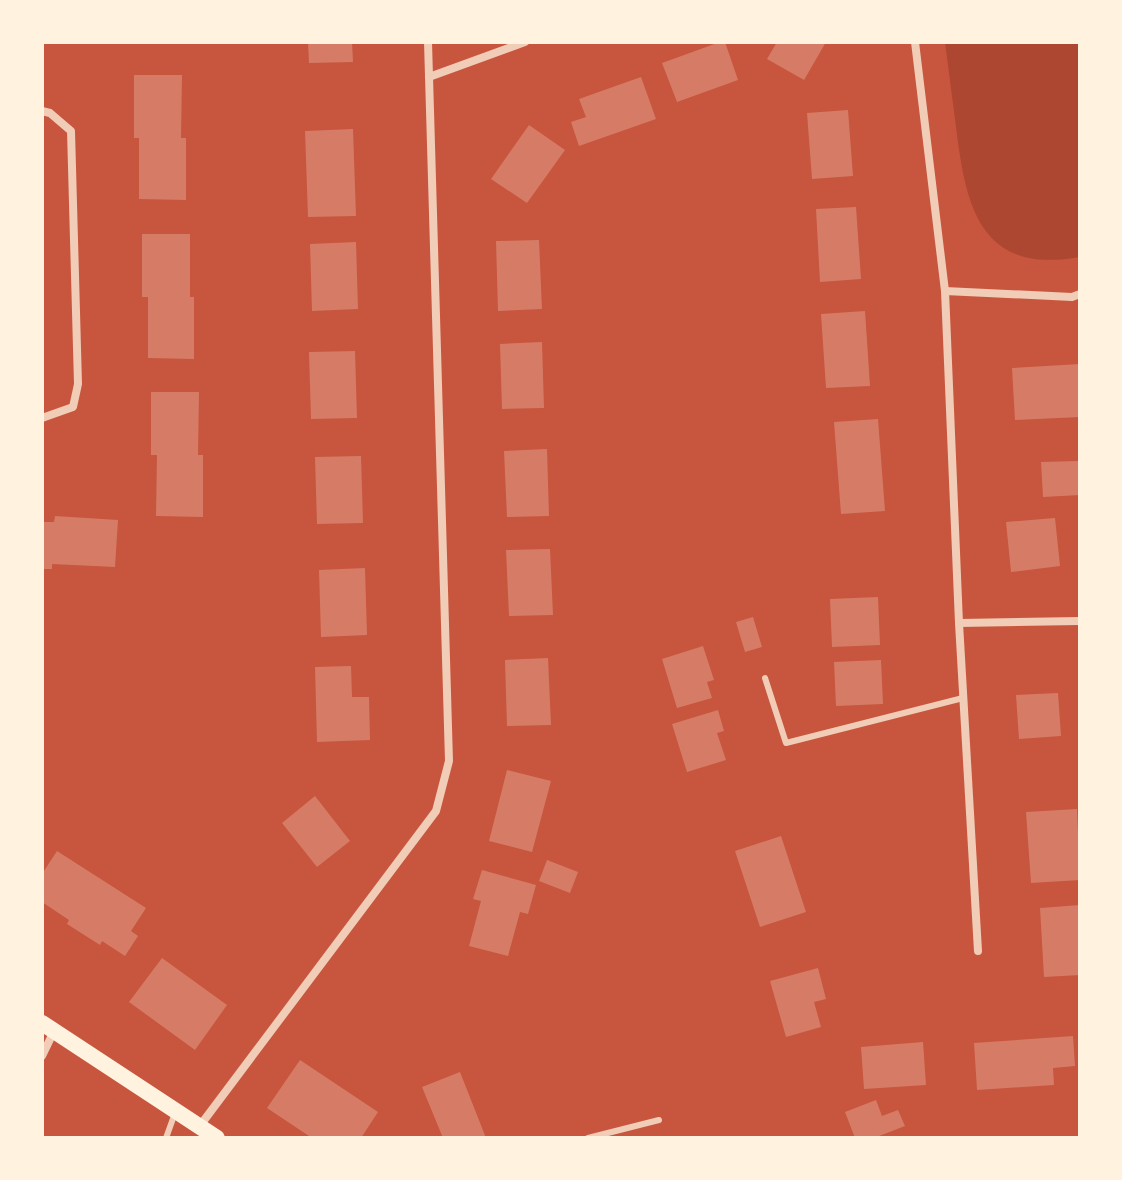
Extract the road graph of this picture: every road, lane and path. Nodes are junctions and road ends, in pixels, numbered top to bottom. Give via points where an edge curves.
1 (428, 42) edge
2 (525, 42) edge
3 (915, 42) edge
4 (429, 77) junction
5 (42, 111) edge
6 (945, 291) junction
7 (1080, 294) edge
8 (42, 418) edge
9 (1080, 621) edge
10 (959, 623) junction
11 (765, 678) dead end
12 (963, 698) junction
13 (978, 951) dead end
14 (48, 1027) edge
15 (42, 1056) edge
16 (177, 1110) junction
17 (659, 1120) dead end
18 (199, 1127) junction
19 (166, 1138) edge
20 (217, 1138) edge
21 (588, 1138) edge

1 - 4 street
2 - 4 street
3 - 6 street
4 - 18 street via 449,761 436,811
5 - 8 street via 71,131 78,384 73,407
6 - 7 street
6 - 10 street
9 - 10 street
10 - 12 street
11 - 12 lane via 786,743
12 - 13 street
14 - 15 street
14 - 16 main road
16 - 18 main road
16 - 19 lane
17 - 21 lane
18 - 20 main road

